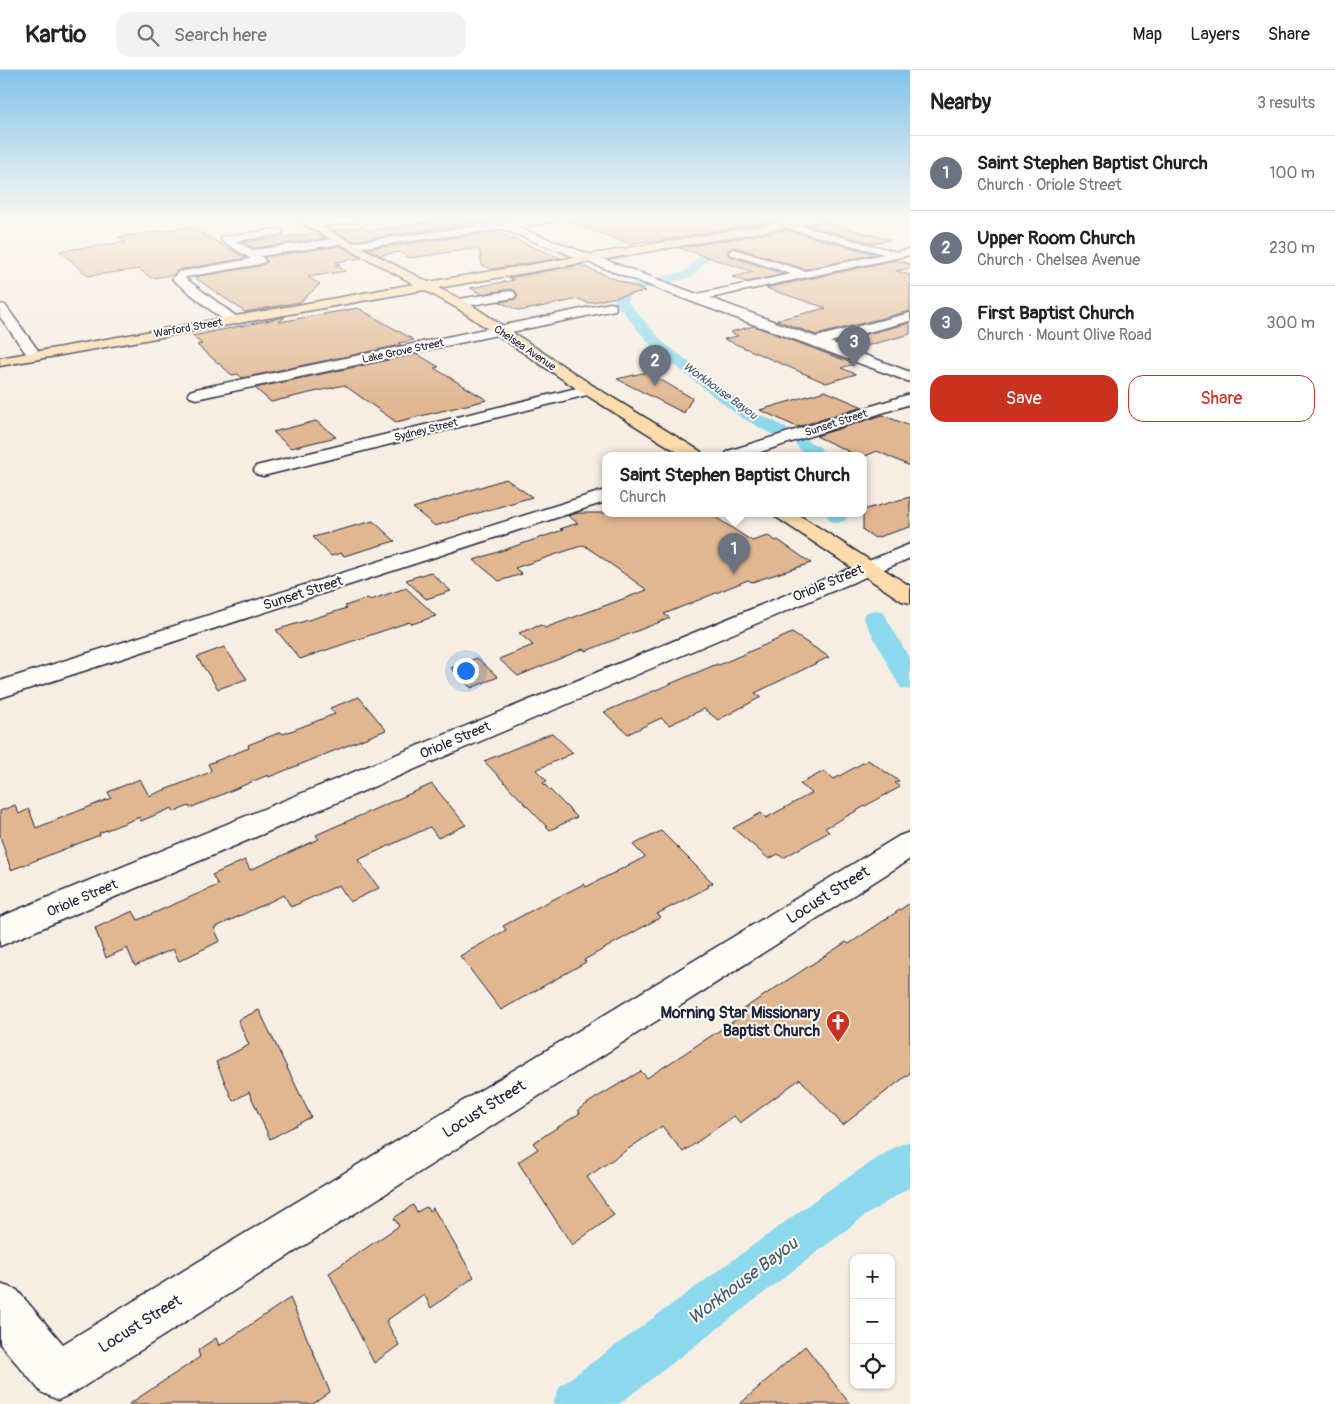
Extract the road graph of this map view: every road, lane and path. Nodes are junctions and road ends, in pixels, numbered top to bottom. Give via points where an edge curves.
1 (181, 281) edge
2 (417, 281) edge
3 (452, 281) edge
4 (477, 281) edge
5 (650, 281) edge
6 (771, 281) edge
7 (426, 286) junction
8 (471, 292) junction
9 (510, 295) dead end
10 (445, 296) junction
11 (694, 298) junction
12 (485, 299) junction
13 (459, 304) junction
14 (610, 307) dead end
15 (0, 308) edge
16 (910, 317) edge
17 (232, 320) junction
18 (499, 331) junction
19 (814, 342) junction
20 (35, 356) junction
21 (0, 362) edge
22 (910, 377) edge
23 (589, 390) junction
24 (196, 394) dead end
25 (910, 399) edge
26 (689, 452) edge
27 (743, 452) edge
28 (263, 470) dead end
29 (602, 497) edge
30 (789, 517) edge
31 (910, 550) edge
32 (866, 567) junction
33 (910, 596) edge
34 (0, 690) edge
35 (910, 844) edge
36 (0, 932) edge
37 (0, 1307) edge

1 - 17 street
2 - 7 main road, Chelsea Avenue
3 - 7 main road, Warford Street
4 - 8 street via 479,284 467,289
5 - 11 street
6 - 11 street
7 - 10 main road, Chelsea Avenue
7 - 17 main road, Warford Street
8 - 10 street
8 - 12 street
9 - 12 street
10 - 13 main road, Chelsea Avenue
11 - 19 street
12 - 13 street
13 - 18 main road, Chelsea Avenue
14 - 18 street, Lake Grove Street
15 - 20 street
16 - 19 street
17 - 20 main road, Warford Street
18 - 23 main road, Chelsea Avenue
18 - 24 street, Lake Grove Street
19 - 22 street
20 - 21 main road, Warford Street
23 - 26 main road, Chelsea Avenue
23 - 28 street, Sydney Street
25 - 27 street, Sunset Street
29 - 34 street, Sunset Street
30 - 32 main road
31 - 32 street, Oriole Street
32 - 33 main road
32 - 36 street, Oriole Street
35 - 37 street, Locust Street via 58,1375

